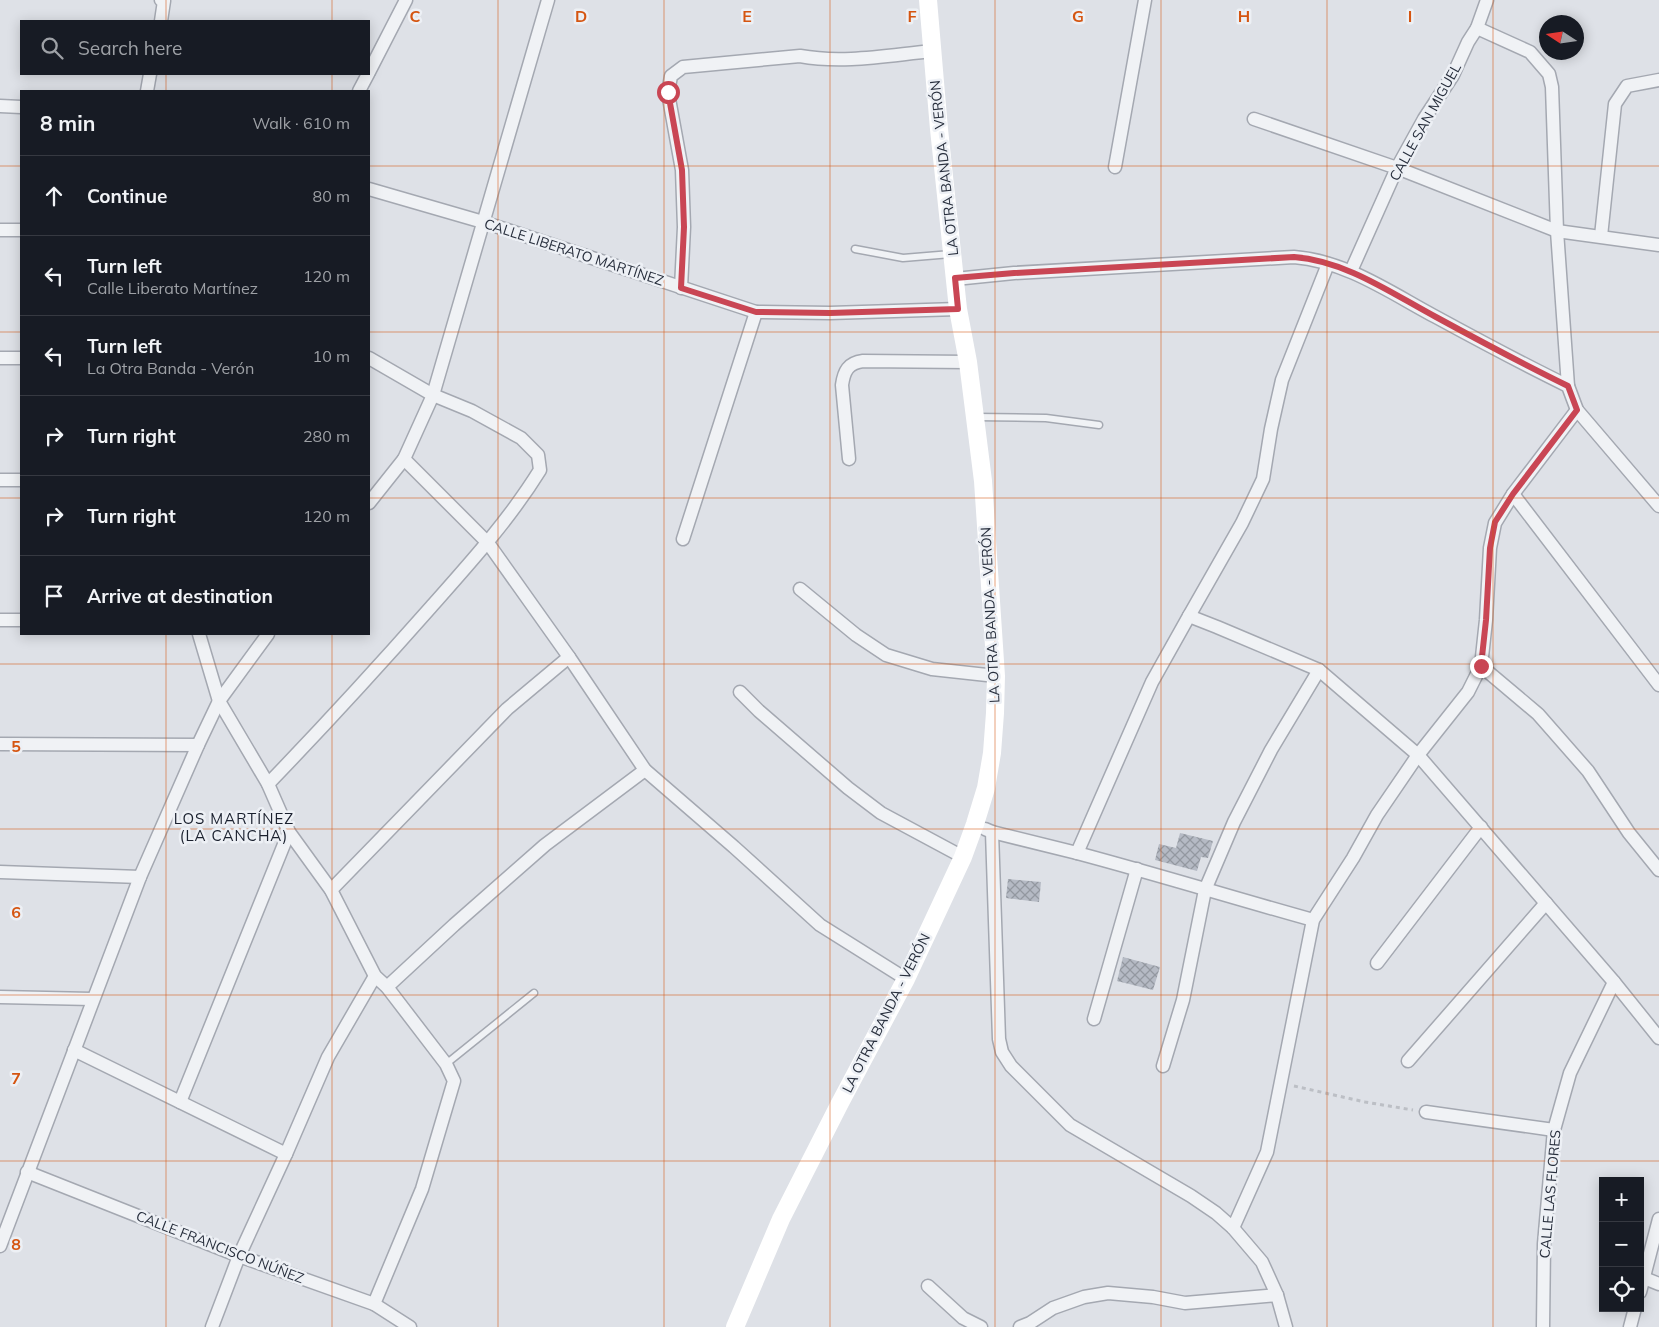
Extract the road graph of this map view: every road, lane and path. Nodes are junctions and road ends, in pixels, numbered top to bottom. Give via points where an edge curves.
1 (163, 0) edge
2 (406, 0) edge
3 (548, 0) edge
4 (928, 0) edge
5 (1145, 0) edge
6 (1487, 0) edge
7 (161, 20) edge
8 (1477, 28) junction
9 (933, 51) junction
10 (370, 69) edge
11 (150, 75) edge
12 (367, 75) edge
13 (1659, 80) edge
14 (146, 90) edge
15 (360, 90) edge
16 (0, 106) edge
17 (20, 107) edge
18 (1254, 119) dead end
19 (1115, 167) dead end
20 (1397, 168) junction
21 (370, 189) edge
22 (483, 222) junction
23 (0, 230) edge
24 (20, 230) edge
25 (1557, 231) junction
26 (1601, 236) junction
27 (1659, 245) edge
28 (855, 249) dead end
29 (952, 254) junction
30 (1328, 264) junction
31 (1352, 271) junction
32 (955, 278) junction
33 (681, 288) junction
34 (958, 309) junction
35 (756, 312) junction
36 (0, 358) edge
37 (20, 358) edge
38 (370, 359) edge
39 (968, 362) junction
40 (1568, 386) junction
41 (433, 395) junction
42 (1577, 410) junction
43 (974, 416) junction
44 (1099, 425) dead end
45 (404, 459) junction
46 (849, 459) dead end
47 (0, 480) edge
48 (20, 480) edge
49 (1513, 494) junction
50 (370, 503) edge
51 (1659, 506) edge
52 (683, 539) dead end
53 (488, 543) junction
54 (800, 590) dead end
55 (1189, 616) junction
56 (0, 620) edge
57 (20, 620) edge
58 (200, 635) edge
59 (267, 635) edge
60 (569, 657) junction
61 (1481, 666) junction
62 (1319, 670) junction
63 (996, 676) junction
64 (1658, 680) edge
65 (740, 692) dead end
66 (219, 701) junction
67 (0, 744) edge
68 (198, 745) junction
69 (1418, 755) junction
70 (645, 770) junction
71 (268, 784) junction
72 (975, 824) junction
73 (1481, 828) junction
74 (289, 832) junction
75 (992, 832) junction
76 (1077, 854) junction
77 (963, 857) junction
78 (1137, 869) junction
79 (1659, 870) edge
80 (0, 872) edge
81 (140, 877) junction
82 (331, 890) junction
83 (1205, 890) junction
84 (1546, 903) junction
85 (1312, 920) junction
86 (1377, 963) dead end
87 (375, 976) junction
88 (906, 980) junction
89 (1614, 982) junction
90 (387, 987) junction
91 (534, 994) dead end
92 (0, 997) edge
93 (92, 999) junction
94 (1094, 1019) dead end
95 (1659, 1038) edge
96 (74, 1050) junction
97 (1408, 1061) dead end
98 (446, 1064) junction
99 (1163, 1066) dead end
100 (1281, 1084) junction
101 (180, 1102) junction
102 (1426, 1112) joint
103 (1554, 1130) junction
104 (286, 1154) junction
105 (27, 1172) junction
106 (1659, 1220) edge
107 (1233, 1228) junction
108 (0, 1246) edge
109 (239, 1256) junction
110 (1644, 1278) joint
111 (1659, 1284) edge
112 (928, 1286) dead end
113 (1277, 1295) junction
114 (374, 1304) junction
115 (1634, 1312) edge
116 (212, 1327) edge
117 (410, 1327) edge
118 (736, 1327) edge
119 (981, 1327) edge
120 (1020, 1327) edge
121 (1286, 1327) edge
122 (1543, 1327) edge
123 (1630, 1327) edge

1 - 7 street
2 - 10 street
3 - 22 street
4 - 9 main road, LA OTRA BANDA - VERÓN
5 - 19 street
6 - 8 street, CALLE SAN MIGUEL
8 - 20 street, CALLE SAN MIGUEL
8 - 25 street via 1530,52 1549,74
9 - 29 main road, LA OTRA BANDA - VERÓN
9 - 33 street via 835,60 800,56 683,67 671,76 668,92 682,170
11 - 14 street
12 - 15 street
13 - 26 street via 1627,86 1616,104
16 - 17 street
18 - 20 street
20 - 25 street
20 - 31 street, CALLE SAN MIGUEL
21 - 22 street, CALLE LIBERATO MARTÍNEZ
22 - 33 street, CALLE LIBERATO MARTÍNEZ
22 - 41 street
23 - 24 street
25 - 26 street
25 - 40 street
26 - 27 street
28 - 29 lane via 903,258
29 - 32 main road, LA OTRA BANDA - VERÓN
30 - 31 street
30 - 32 street via 1294,257
30 - 55 street via 1282,380 1263,479
31 - 40 street
32 - 34 main road, LA OTRA BANDA - VERÓN
33 - 35 street, CALLE LIBERATO MARTÍNEZ
34 - 35 street, CALLE LIBERATO MARTÍNEZ
34 - 39 main road, LA OTRA BANDA - VERÓN
35 - 52 street
36 - 37 street
38 - 41 street
39 - 43 main road, LA OTRA BANDA - VERÓN
39 - 46 street via 863,361 850,366 842,385
40 - 42 street
41 - 45 street
41 - 53 street via 500,426 521,438 538,455 540,470
42 - 49 street
42 - 51 street
43 - 44 lane via 1046,418
43 - 63 main road, LA OTRA BANDA - VERÓN via 983,481
45 - 50 street
45 - 53 street
47 - 48 street
49 - 61 street via 1495,522 1490,548
49 - 64 street
53 - 60 street
53 - 71 street via 340,709
54 - 63 street via 886,655 932,669
55 - 62 street
55 - 76 street via 1152,682
56 - 57 street
58 - 66 street
59 - 66 street
60 - 70 street
60 - 82 street via 507,709
61 - 69 street via 1468,692
61 - 79 street via 1538,714 1581,764
62 - 69 street
62 - 83 street via 1271,750 1234,822
63 - 72 main road, LA OTRA BANDA - VERÓN via 992,753
65 - 77 street via 848,788 881,812
66 - 68 street
66 - 71 street
67 - 68 street
68 - 81 street
69 - 73 street
69 - 85 street
70 - 88 street via 820,925
70 - 90 street via 545,845
71 - 74 street
72 - 75 street
72 - 77 main road, LA OTRA BANDA - VERÓN
73 - 84 street
73 - 86 street
74 - 82 street
74 - 101 street
75 - 76 street
75 - 107 street via 1002,1052 1011,1066 1070,1126 1191,1196
76 - 78 street
77 - 88 main road, LA OTRA BANDA - VERÓN
78 - 83 street
78 - 94 street
80 - 81 street
81 - 93 street
82 - 87 street
83 - 85 street
83 - 99 street via 1183,1000
84 - 89 street
84 - 97 street
85 - 100 street
87 - 90 street
87 - 104 street via 328,1057
88 - 118 main road, LA OTRA BANDA - VERÓN via 781,1219
89 - 95 street
89 - 103 street, CALLE LAS FLORES via 1570,1073
90 - 98 street
91 - 98 lane
92 - 93 street
93 - 96 street
96 - 101 street
96 - 105 street
98 - 114 street via 454,1081 422,1190
100 - 102 path
100 - 107 street via 1267,1152
101 - 104 street
102 - 103 street
103 - 122 street, CALLE LAS FLORES via 1544,1244
104 - 109 street
105 - 108 street
105 - 109 street, CALLE FRANCISCO NÚÑEZ
106 - 110 street
107 - 113 street via 1262,1262
109 - 114 street, CALLE FRANCISCO NÚÑEZ
109 - 116 street
110 - 111 street
112 - 119 street via 963,1318
113 - 120 street via 1185,1302 1108,1294 1053,1308
113 - 121 street
114 - 117 street, CALLE FRANCISCO NÚÑEZ
115 - 123 street

